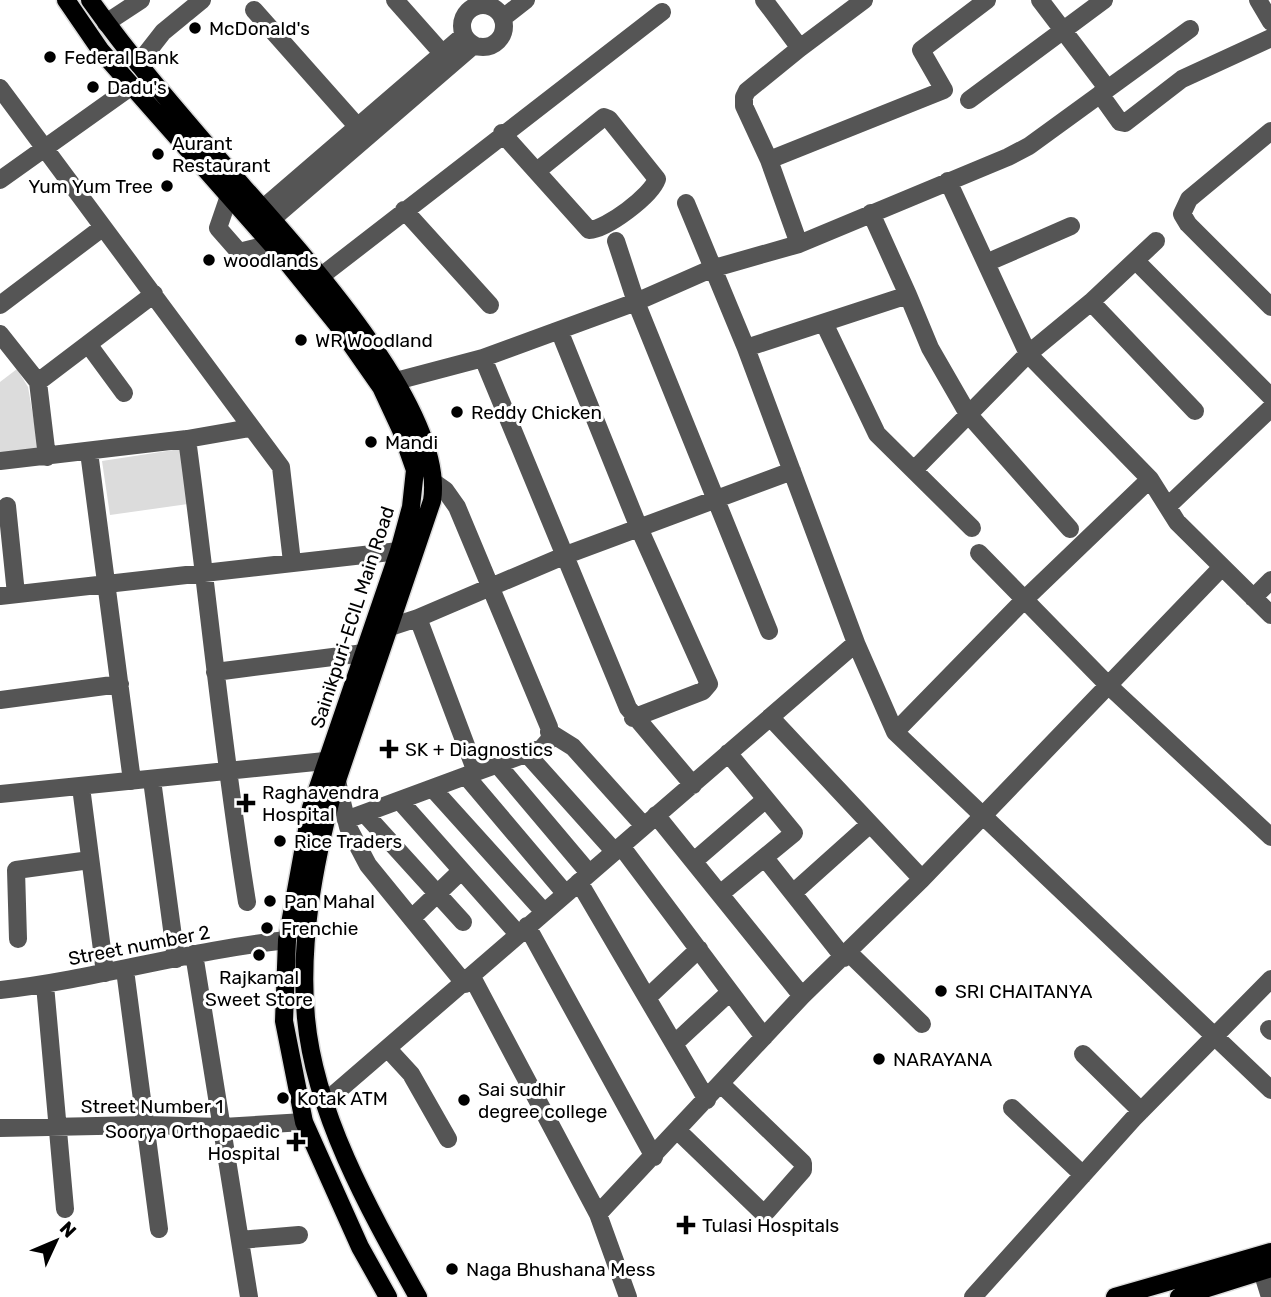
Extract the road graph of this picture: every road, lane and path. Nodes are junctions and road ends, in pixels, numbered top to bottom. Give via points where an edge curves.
1 (66, 0) edge
2 (90, 0) edge
3 (141, 0) edge
4 (202, 0) edge
5 (395, 0) edge
6 (526, 0) edge
7 (764, 0) edge
8 (864, 0) edge
9 (987, 0) edge
10 (1040, 0) edge
11 (1104, 0) edge
12 (1258, 0) edge
13 (501, 9) edge
14 (254, 10) dead end
15 (662, 12) dead end
16 (1271, 22) edge
17 (106, 23) junction
18 (1190, 29) dead end
19 (1064, 31) junction
20 (1271, 38) edge
21 (469, 40) junction
22 (800, 48) junction
23 (448, 60) junction
24 (138, 64) junction
25 (132, 86) junction
26 (0, 88) edge
27 (1103, 91) junction
28 (970, 100) dead end
29 (1271, 131) edge
30 (363, 132) junction
31 (502, 133) junction
32 (45, 149) junction
33 (769, 160) junction
34 (537, 171) junction
35 (0, 180) edge
36 (948, 181) junction
37 (229, 196) junction
38 (686, 202) dead end
39 (404, 210) junction
40 (871, 213) junction
41 (266, 214) junction
42 (1071, 226) dead end
43 (102, 228) junction
44 (616, 241) dead end
45 (1157, 242) dead end
46 (271, 244) junction
47 (799, 244) junction
48 (1136, 261) junction
49 (986, 263) junction
50 (711, 269) junction
51 (320, 277) junction
52 (154, 294) junction
53 (908, 295) junction
54 (636, 302) junction
55 (1091, 302) junction
56 (0, 304) edge
57 (490, 305) dead end
58 (1271, 307) edge
59 (824, 323) junction
60 (559, 330) junction
61 (0, 334) edge
62 (88, 344) junction
63 (746, 348) junction
64 (1028, 354) junction
65 (483, 358) junction
66 (396, 381) junction
67 (38, 382) junction
68 (124, 393) dead end
69 (1271, 397) edge
70 (1271, 408) edge
71 (1195, 411) dead end
72 (968, 414) junction
73 (250, 428) junction
74 (187, 439) junction
75 (89, 452) junction
76 (47, 457) junction
77 (0, 461) edge
78 (914, 470) junction
79 (792, 471) junction
80 (1150, 479) junction
81 (435, 483) junction
82 (717, 500) junction
83 (1169, 505) junction
84 (7, 506) dead end
85 (639, 528) junction
86 (972, 528) dead end
87 (1070, 529) dead end
88 (399, 551) junction
89 (979, 553) dead end
90 (567, 555) junction
91 (292, 562) junction
92 (1222, 567) junction
93 (205, 573) junction
94 (1271, 580) edge
95 (106, 584) junction
96 (489, 588) junction
97 (8, 595) edge
98 (1254, 598) junction
99 (1025, 599) junction
100 (1271, 615) edge
101 (418, 618) junction
102 (379, 631) junction
103 (769, 631) dead end
104 (856, 643) junction
105 (364, 653) junction
106 (215, 672) junction
107 (120, 684) junction
108 (1108, 685) junction
109 (0, 700) edge
110 (770, 717) junction
111 (633, 718) junction
112 (549, 732) junction
113 (895, 732) junction
114 (527, 754) junction
115 (728, 754) junction
116 (325, 761) junction
117 (497, 764) junction
118 (226, 772) junction
119 (471, 774) junction
120 (152, 780) junction
121 (132, 781) junction
122 (337, 781) junction
123 (693, 785) junction
124 (81, 787) junction
125 (434, 790) junction
126 (0, 794) edge
127 (766, 799) junction
128 (400, 801) junction
129 (365, 814) junction
130 (984, 814) junction
131 (346, 820) junction
132 (650, 821) junction
133 (870, 824) junction
134 (1271, 837) edge
135 (618, 849) junction
136 (765, 858) junction
137 (90, 860) junction
138 (694, 861) junction
139 (461, 871) junction
140 (584, 877) junction
141 (922, 879) junction
142 (565, 893) junction
143 (793, 893) junction
144 (437, 894) junction
145 (720, 894) junction
146 (247, 902) dead end
147 (544, 912) junction
148 (412, 918) junction
149 (463, 922) dead end
150 (523, 930) junction
151 (18, 939) dead end
152 (287, 940) junction
153 (699, 949) junction
154 (194, 954) junction
155 (846, 955) junction
156 (176, 959) junction
157 (125, 970) junction
158 (105, 974) junction
159 (1271, 979) edge
160 (468, 981) junction
161 (46, 985) junction
162 (0, 990) edge
163 (730, 992) junction
164 (802, 996) junction
165 (647, 998) junction
166 (922, 1024) dead end
167 (1213, 1036) junction
168 (764, 1037) junction
169 (674, 1044) junction
170 (388, 1049) junction
171 (1083, 1054) dead end
172 (1267, 1078) edge
173 (721, 1084) junction
174 (706, 1100) junction
175 (324, 1102) junction
176 (1012, 1108) dead end
177 (1141, 1111) junction
178 (304, 1122) junction
179 (145, 1125) junction
180 (223, 1127) junction
181 (0, 1128) edge
182 (59, 1128) junction
183 (678, 1131) junction
184 (448, 1139) dead end
185 (654, 1157) junction
186 (1083, 1175) junction
187 (65, 1209) dead end
188 (598, 1214) junction
189 (159, 1228) dead end
190 (299, 1235) dead end
191 (240, 1240) junction
192 (1271, 1252) edge
193 (1266, 1269) edge
194 (1184, 1296) edge
195 (249, 1297) edge
196 (388, 1297) edge
197 (418, 1297) edge
198 (628, 1297) edge
199 (973, 1297) edge
200 (1115, 1297) edge
201 (1270, 1297) edge

1 - 25 main road, Sainikpuri-ECIL Main Road
2 - 17 main road, Sainikpuri-ECIL Main Road
3 - 17 street
4 - 24 street via 171,24
5 - 23 street
6 - 13 street
7 - 22 street
8 - 22 street
9 - 33 street via 921,50 944,90
10 - 19 street
11 - 19 street
12 - 16 street
13 - 21 street via 482,5 469,10 463,21
13 - 21 street via 504,32 495,44 481,47
14 - 30 street
15 - 31 street
17 - 24 main road, Sainikpuri-ECIL Main Road
18 - 27 street
19 - 27 street
19 - 28 street
20 - 27 street via 1182,79 1125,123 1120,122
21 - 23 street
22 - 33 street via 744,97
23 - 30 street
24 - 41 main road, Sainikpuri-ECIL Main Road
25 - 32 street
25 - 37 main road, Sainikpuri-ECIL Main Road
26 - 32 street
27 - 36 street via 1029,146
29 - 58 street via 1189,199 1182,214
30 - 41 street
31 - 34 street
31 - 39 street
32 - 35 street
32 - 43 street
33 - 47 street
34 - 34 street via 589,230 638,202 657,179 604,117
36 - 40 street
36 - 49 street
37 - 46 main road, Sainikpuri-ECIL Main Road
37 - 46 street via 218,228 229,243 239,252
38 - 50 street
39 - 51 street
39 - 57 street
40 - 47 street
40 - 53 street
41 - 51 main road, Sainikpuri-ECIL Main Road
42 - 49 street
43 - 52 street
43 - 56 street
44 - 54 street
45 - 48 street
46 - 88 main road, Sainikpuri-ECIL Main Road via 374,376 401,430 415,470
47 - 50 street
48 - 55 street
48 - 69 street
49 - 64 street
50 - 54 street
50 - 63 street
51 - 66 main road, Sainikpuri-ECIL Main Road
52 - 62 street
52 - 73 street
53 - 59 street
53 - 72 street via 930,348
54 - 60 street
54 - 82 street
55 - 64 street
55 - 71 street
59 - 63 street
59 - 78 street via 877,434
60 - 65 street
60 - 85 street
61 - 67 street
62 - 67 street
62 - 68 street
63 - 79 street
64 - 72 street
64 - 80 street
65 - 66 street
65 - 90 street
66 - 81 main road, Sainikpuri-ECIL Main Road via 424,441
67 - 76 street
70 - 83 street
72 - 78 street
72 - 87 street
73 - 74 street
73 - 91 street via 281,467
74 - 75 street
74 - 93 street
75 - 76 street
75 - 95 street
76 - 77 street
78 - 86 street
79 - 82 street
79 - 104 street
80 - 83 street
80 - 99 street
81 - 96 street via 457,507
81 - 102 main road, Sainikpuri-ECIL Main Road via 417,552
82 - 85 street
82 - 103 street
83 - 92 street via 1177,522
84 - 97 street
85 - 90 street
85 - 111 street via 709,684 703,691
88 - 91 street
88 - 102 main road, Sainikpuri-ECIL Main Road
89 - 99 street
90 - 96 street
90 - 111 street
91 - 93 street
92 - 98 street
92 - 108 street
93 - 95 street
93 - 106 street
94 - 98 street
95 - 97 street
95 - 107 street
96 - 101 street
96 - 112 street
98 - 100 street
99 - 108 street
99 - 113 street
101 - 102 street
101 - 119 street
102 - 105 main road, Sainikpuri-ECIL Main Road
102 - 122 main road, Sainikpuri-ECIL Main Road
104 - 110 street
104 - 113 street
105 - 106 street
105 - 116 main road, Sainikpuri-ECIL Main Road
106 - 118 street
107 - 109 street
107 - 121 street
108 - 130 street
108 - 134 street
110 - 115 street
110 - 133 street
111 - 123 street
112 - 114 street via 547,743
112 - 132 street via 573,747
113 - 130 street
114 - 117 street
114 - 135 street
115 - 123 street
115 - 127 street
116 - 118 street
116 - 152 main road, Sainikpuri-ECIL Main Road via 311,808
117 - 119 street
117 - 140 street
118 - 120 street
118 - 146 street
119 - 125 street
119 - 142 street
120 - 121 street
120 - 156 street
121 - 124 street
122 - 131 street
122 - 175 main road, Sainikpuri-ECIL Main Road via 321,834 306,939 306,1018
123 - 132 street
124 - 126 street
124 - 137 street
125 - 128 street
125 - 147 street
127 - 136 street via 794,833
127 - 138 street
128 - 129 street
128 - 139 street
129 - 131 street
129 - 144 street
130 - 141 street
130 - 167 street
131 - 148 street via 368,865
132 - 135 street
132 - 138 street
133 - 141 street
133 - 143 street
135 - 140 street
135 - 153 street
136 - 143 street
136 - 145 street
137 - 151 street via 16,870
137 - 158 street
138 - 145 street
139 - 144 street
139 - 150 street
140 - 142 street
140 - 165 street
141 - 155 street
142 - 147 street
143 - 155 street
144 - 148 street
144 - 149 street
145 - 164 street
147 - 150 street
148 - 160 street
150 - 160 street
150 - 185 street
152 - 154 street, Street number 2
152 - 178 main road, Sainikpuri-ECIL Main Road via 284,1021
153 - 163 street
153 - 165 street
154 - 156 street, Street number 2
154 - 180 street
155 - 164 street
155 - 166 street
156 - 157 street, Street number 2
157 - 158 street, Street number 2
157 - 179 street
158 - 161 street, Street number 2
159 - 167 street
160 - 170 street
160 - 188 street
161 - 162 street, Street number 2
161 - 182 street
163 - 168 street
163 - 169 street
164 - 168 street
165 - 169 street
167 - 172 street
167 - 177 street
168 - 173 street
169 - 174 street
170 - 175 street
170 - 184 street via 411,1074
171 - 177 street
173 - 174 street
173 - 183 street via 803,1163 803,1170 767,1211 761,1211
174 - 183 street
175 - 197 main road, Sainikpuri-ECIL Main Road via 372,1215
176 - 186 street
177 - 186 street
178 - 180 street, Street Number 1
178 - 196 main road, Sainikpuri-ECIL Main Road via 360,1247
179 - 180 street, Street Number 1
179 - 182 street, Street Number 1
179 - 189 street
180 - 191 street
181 - 182 street, Street Number 1
182 - 187 street
183 - 185 street
185 - 188 street
186 - 199 street
188 - 198 street
190 - 191 street
191 - 195 street
192 - 200 main road
193 - 194 main road
193 - 201 street

